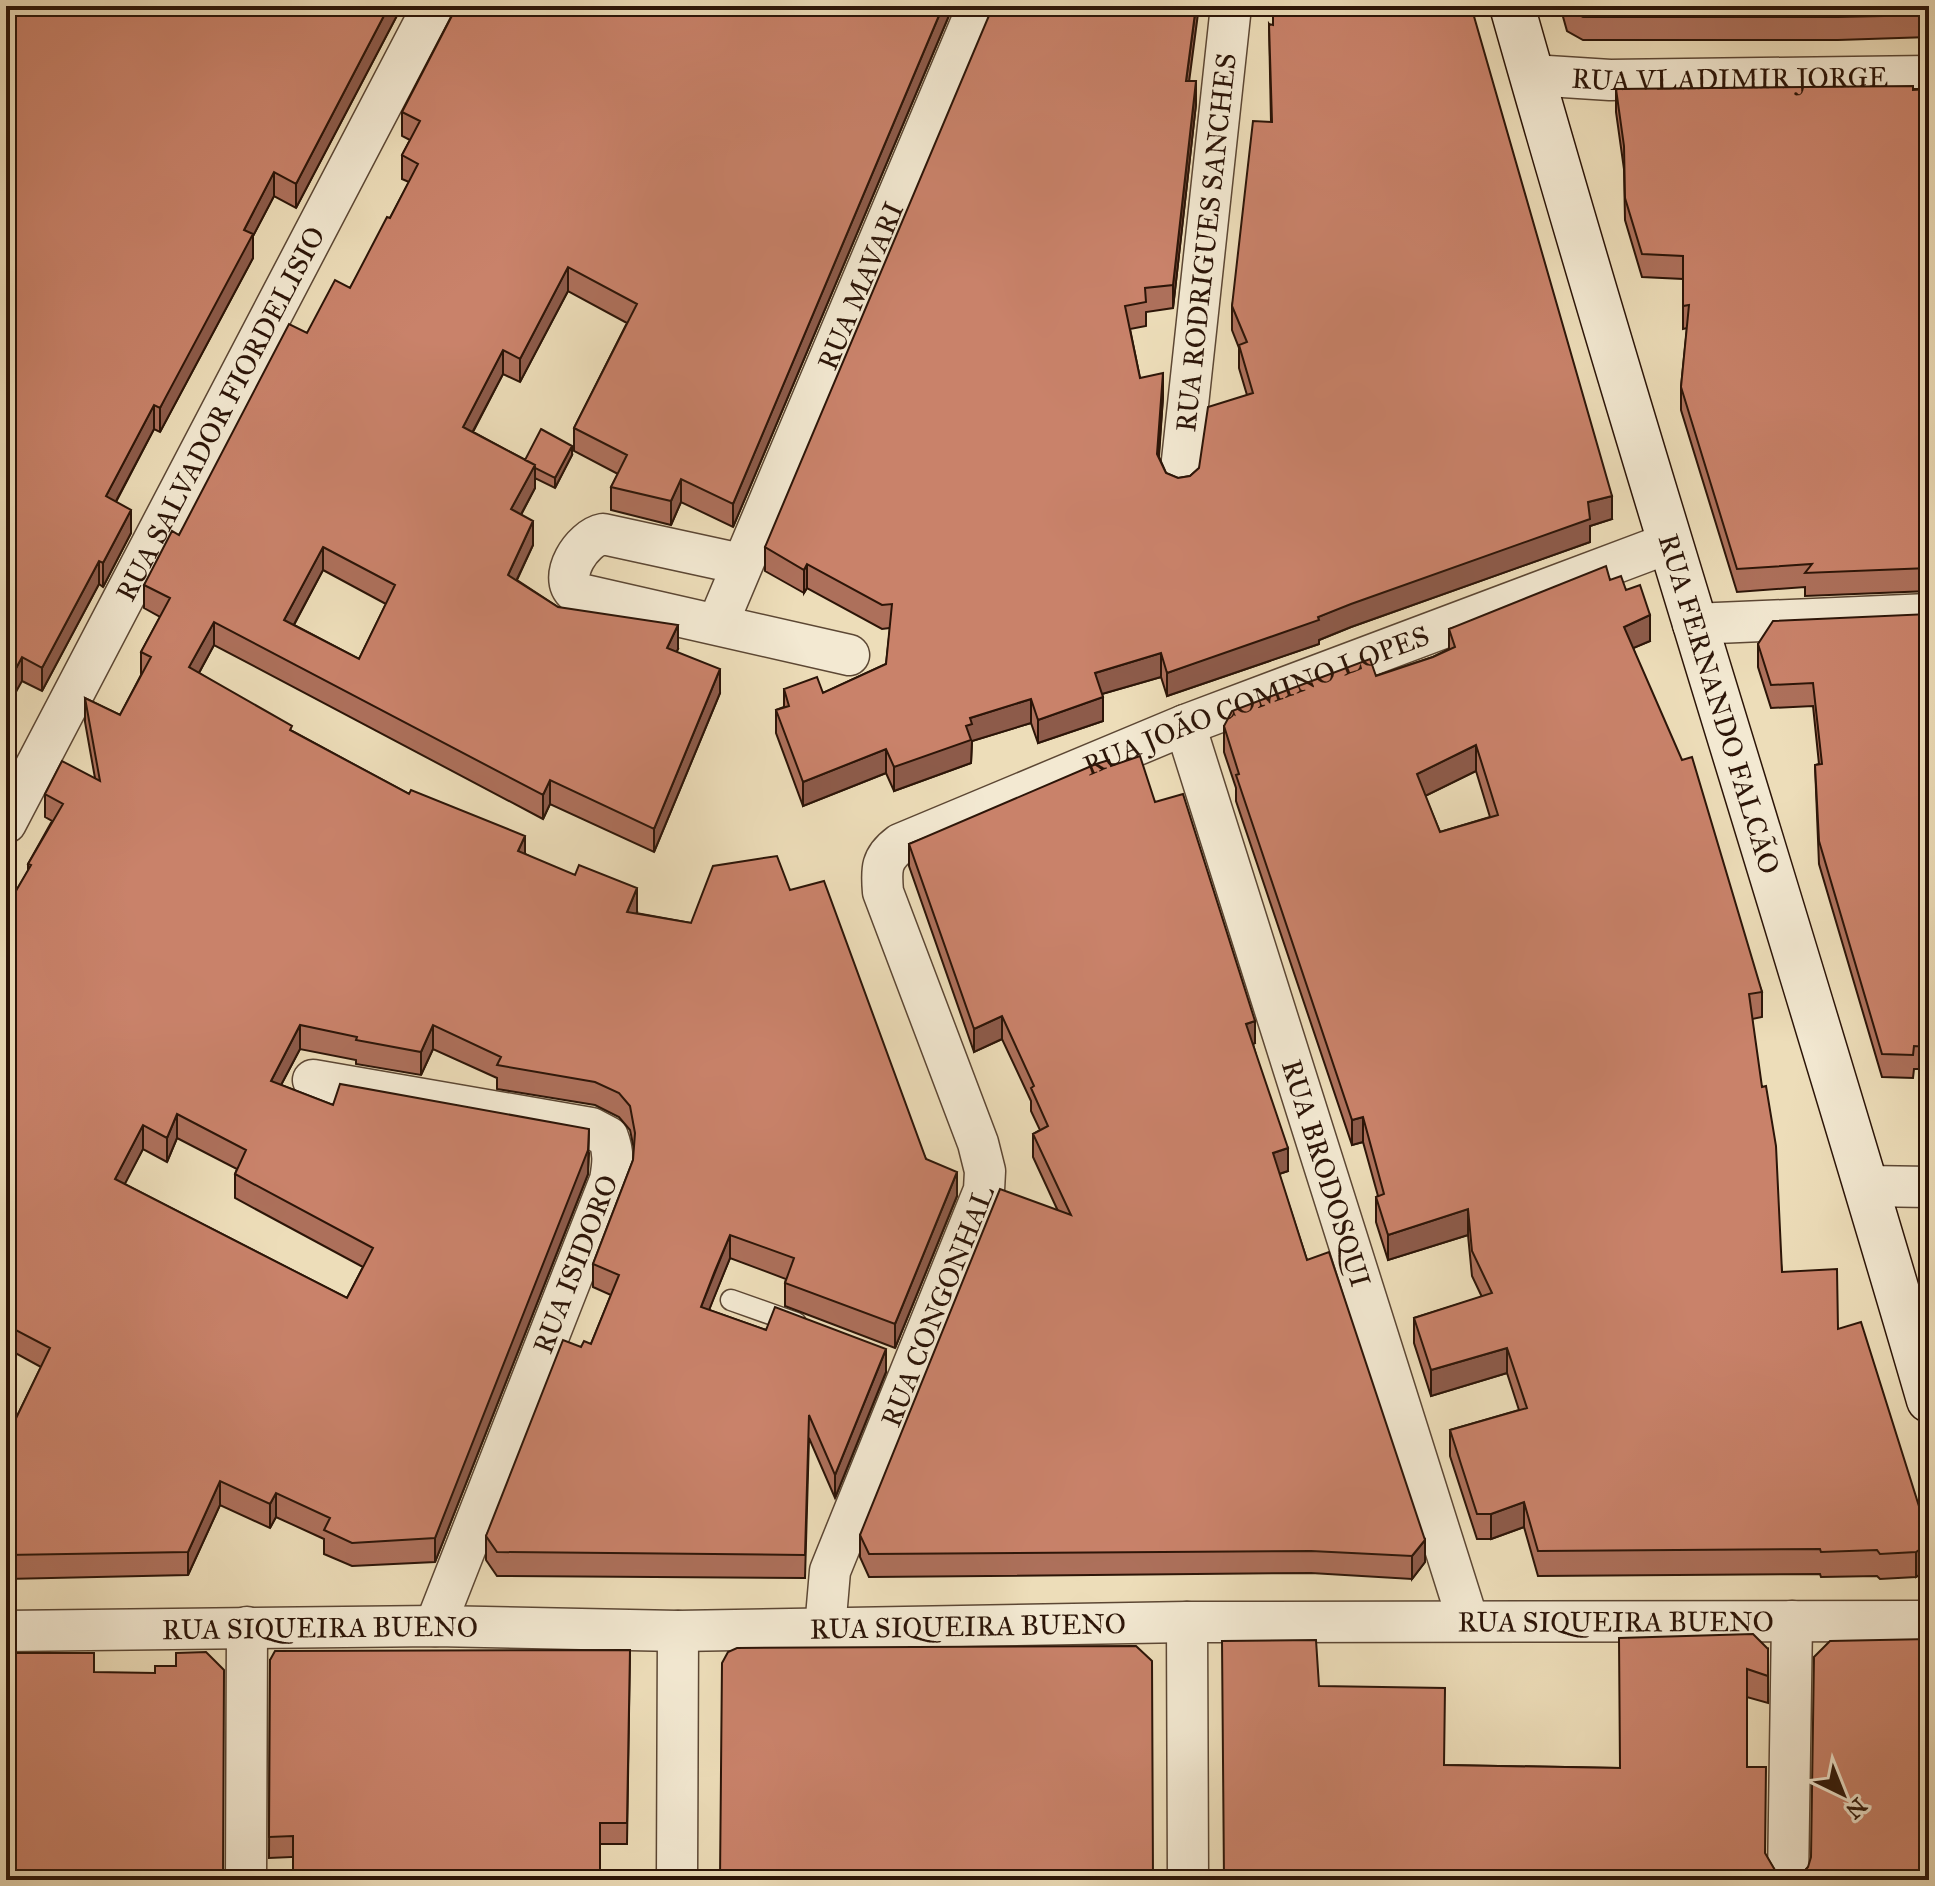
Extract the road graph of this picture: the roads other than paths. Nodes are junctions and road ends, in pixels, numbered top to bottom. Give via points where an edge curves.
1 (433, 6) edge
2 (978, 6) edge
3 (1231, 6) edge
4 (1512, 6) edge
5 (1532, 75) junction
6 (1929, 76) edge
7 (1180, 479) edge
8 (1669, 543) junction
9 (741, 564) junction
10 (1929, 614) edge
11 (718, 623) junction
12 (1693, 624) junction
13 (849, 655) dead end
14 (1185, 725) junction
15 (6, 823) edge
16 (883, 892) joint
17 (313, 1080) dead end
18 (1867, 1186) junction
19 (1929, 1187) edge
20 (731, 1300) dead end
21 (808, 1328) edge
22 (1929, 1400) edge
23 (1468, 1621) junction
24 (1792, 1621) junction
25 (1929, 1621) edge
26 (1187, 1622) junction
27 (435, 1626) junction
28 (247, 1627) junction
29 (825, 1629) junction
30 (6, 1631) edge
31 (678, 1631) junction
32 (246, 1880) edge
33 (677, 1880) edge
34 (1188, 1880) edge
35 (1788, 1880) edge

1 - 15 street, RUA SALVADOR FIORDELISIO
2 - 9 street, RUA MAVARI
3 - 7 street, RUA RODRIGUES SANCHES
4 - 5 main road, RUA FERNANDO FALCÃO
5 - 6 street, RUA VLADIMIR JORGE via 1610,80
5 - 8 main road, RUA FERNANDO FALCÃO
8 - 12 main road, RUA FERNANDO FALCÃO
8 - 14 street, RUA JOÃO COMINO LOPES
9 - 11 street, RUA MAVARI
9 - 11 street via 603,534 586,542 567,578 576,593
10 - 12 street
11 - 13 street
12 - 18 main road, RUA FERNANDO FALCÃO
14 - 16 street, RUA JOÃO COMINO LOPES via 900,844 884,859
14 - 23 street, RUA BRODOSQUI
16 - 29 street, RUA CONGONHAL via 978,1143 984,1190 904,1365 830,1571
17 - 27 street, RUA ISIDORO via 591,1128 608,1137 614,1159
18 - 19 street
18 - 22 main road, RUA FERNANDO FALCÃO
20 - 21 lane
23 - 24 street, RUA SIQUEIRA BUENO
23 - 26 street, RUA SIQUEIRA BUENO
24 - 25 street, RUA SIQUEIRA BUENO
24 - 35 street
26 - 29 street, RUA SIQUEIRA BUENO
26 - 34 street
27 - 28 street, RUA SIQUEIRA BUENO
27 - 31 street, RUA SIQUEIRA BUENO
28 - 30 street, RUA SIQUEIRA BUENO
28 - 32 street
29 - 31 street, RUA SIQUEIRA BUENO
31 - 33 street

